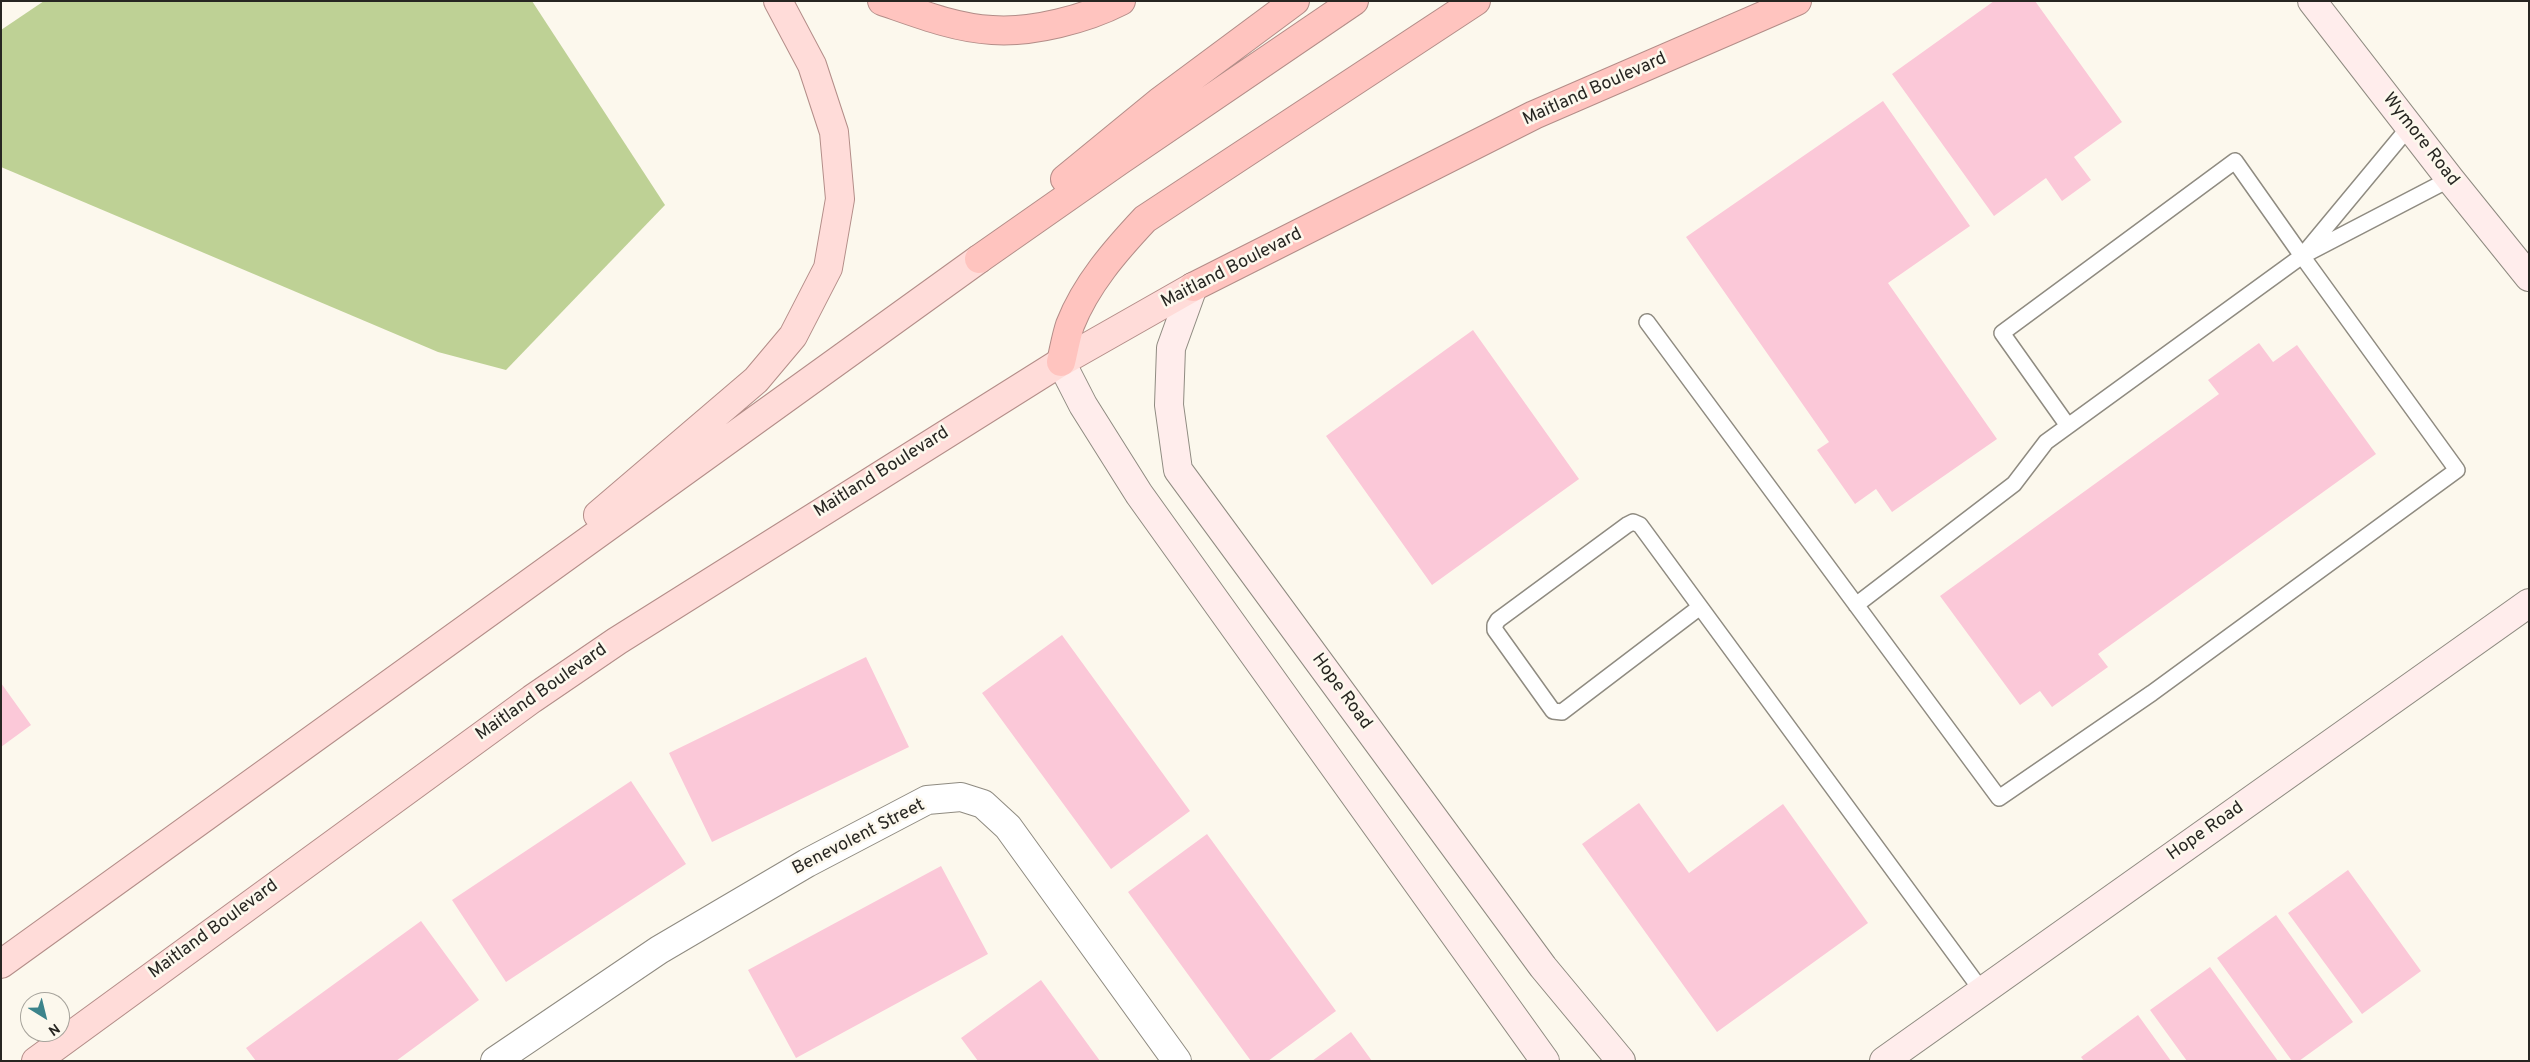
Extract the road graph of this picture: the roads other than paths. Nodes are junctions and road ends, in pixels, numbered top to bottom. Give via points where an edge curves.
1 (778, 1) edge
2 (882, 1) edge
3 (1121, 1) edge
4 (1295, 1) edge
5 (1354, 1) edge
6 (1476, 1) edge
7 (1797, 1) edge
8 (2312, 1) edge
9 (2409, 126) junction
10 (2450, 180) junction
11 (2302, 256) junction
12 (979, 259) junction
13 (2529, 277) edge
14 (1193, 287) junction
15 (1647, 322) dead end
16 (1061, 362) junction
17 (2068, 426) junction
18 (2529, 603) edge
19 (1856, 605) junction
20 (1700, 607) junction
21 (425, 660) junction
22 (1, 964) edge
23 (1982, 991) junction
24 (36, 1061) edge
25 (494, 1061) edge
26 (1177, 1061) edge
27 (1545, 1061) edge
28 (1621, 1061) edge
29 (1884, 1061) edge

1 - 21 main road via 812,65 834,132 840,199 828,268 793,336 756,380
2 - 3 highway via 940,20 992,30 1041,28
4 - 12 highway via 1158,102 1085,162
5 - 12 highway
6 - 16 highway via 1145,219 1110,256 1085,295 1070,325
7 - 14 highway, Maitland Boulevard via 1534,115
8 - 9 main road, Wymore Road
9 - 10 main road, Wymore Road
9 - 11 lane
10 - 11 lane
10 - 13 main road, Wymore Road
11 - 17 lane
11 - 17 lane via 2235,161 2002,333
11 - 19 lane via 2457,470 2152,693 1999,798
12 - 21 main road
14 - 16 main road, Maitland Boulevard
14 - 28 main road, Hope Road via 1171,348 1169,405 1178,470 1542,967
15 - 19 lane
16 - 24 main road, Maitland Boulevard via 586,662 252,901
16 - 27 main road via 1083,405 1139,494
17 - 19 lane via 2046,442 2014,484
18 - 23 main road, Hope Road
20 - 20 lane via 1640,525 1633,522 1494,625 1553,711 1558,713
20 - 23 lane
21 - 22 main road
23 - 29 main road, Hope Road
25 - 26 street, Benevolent Street via 659,950 807,863 927,800 961,797 983,804 1008,827

